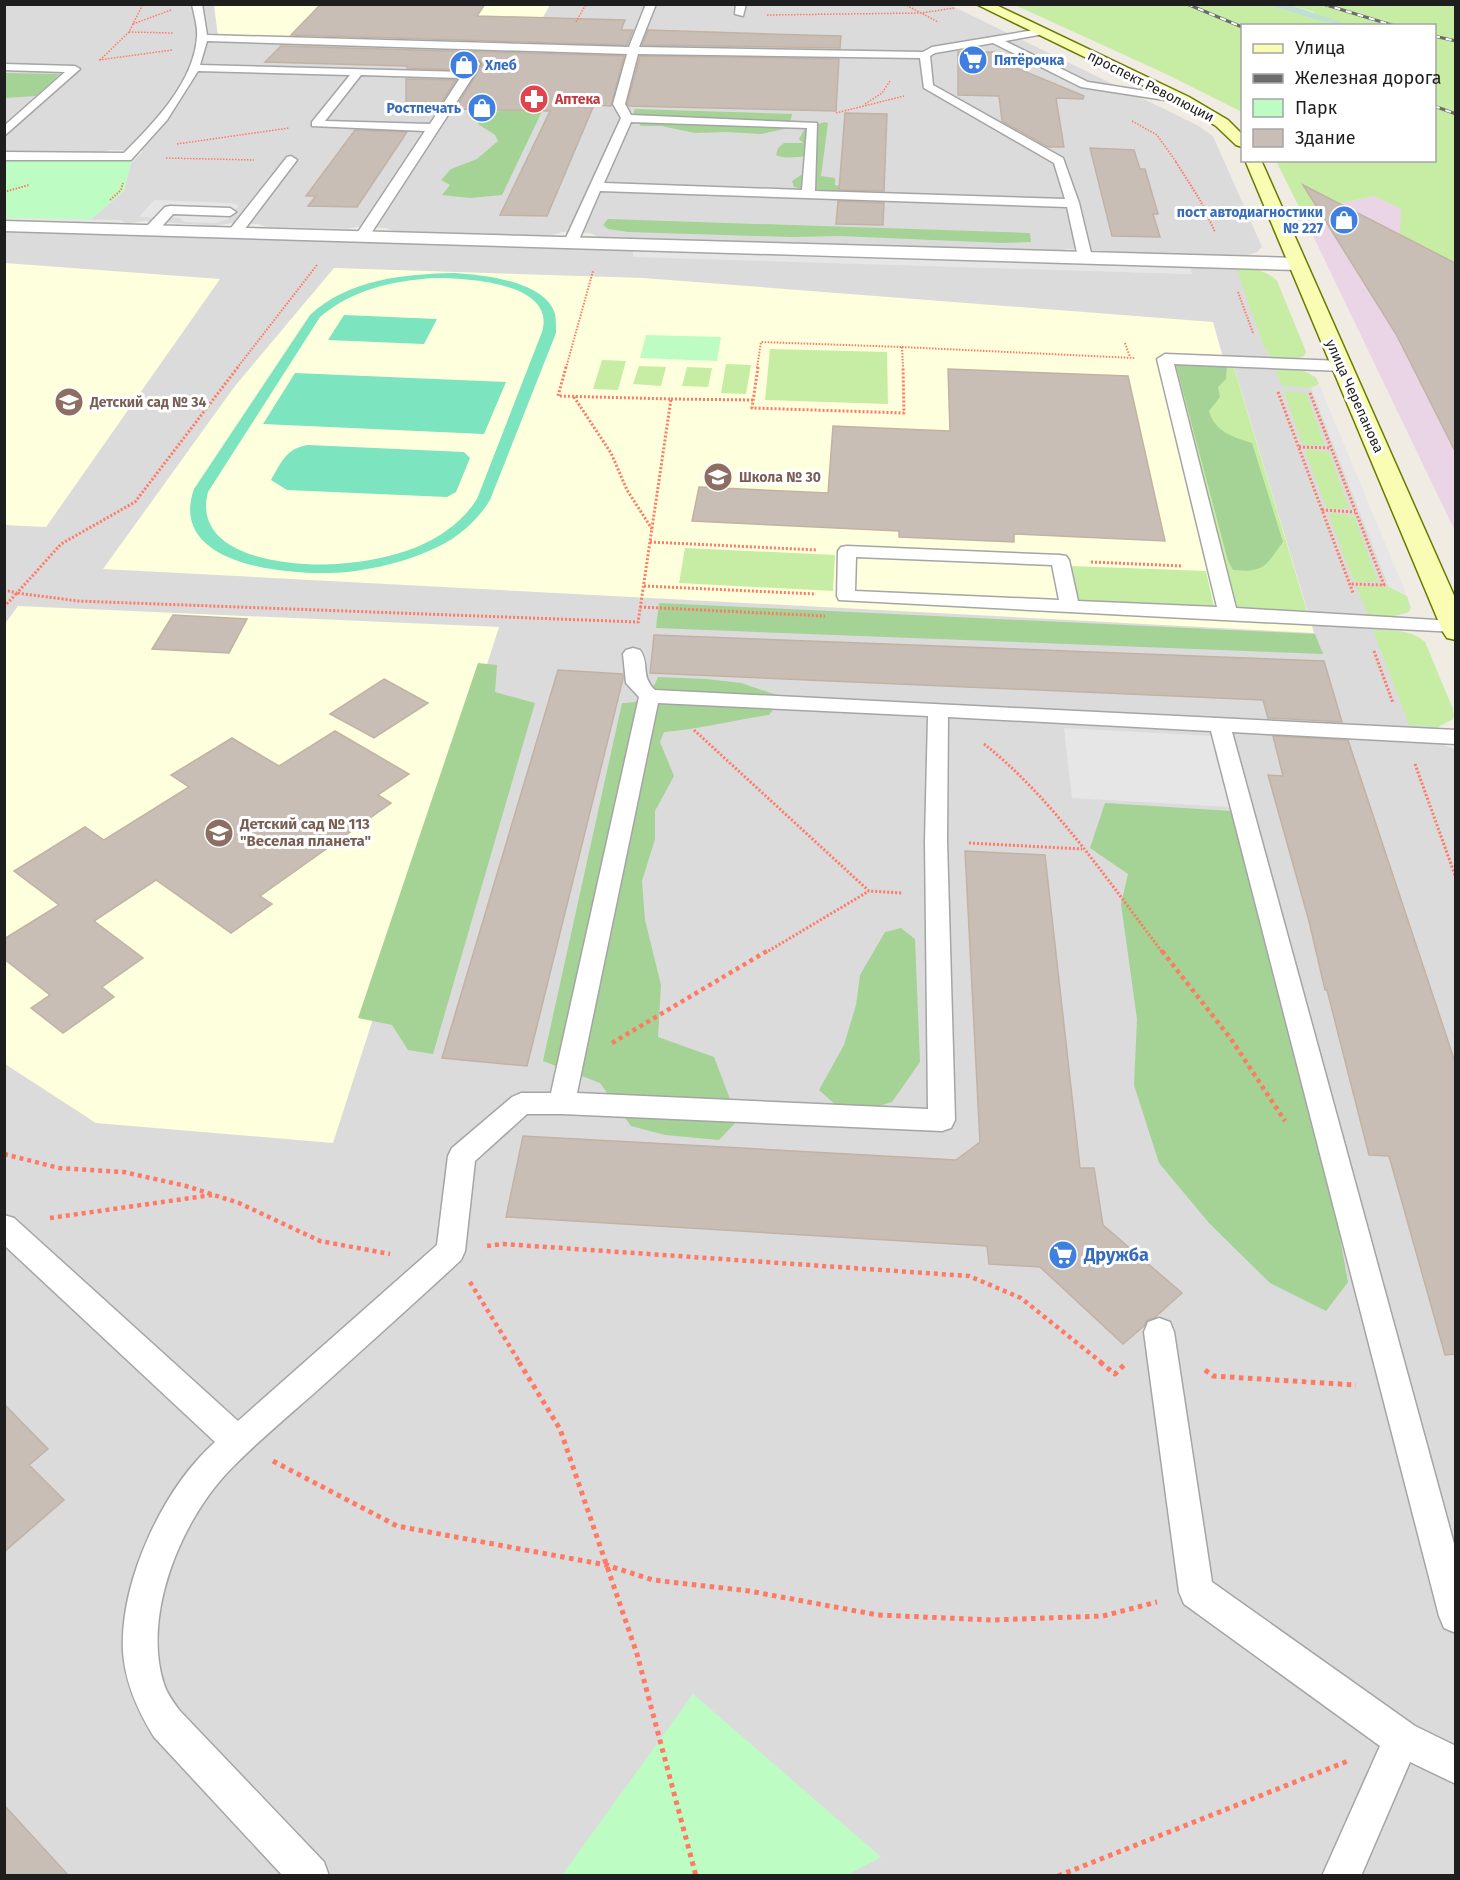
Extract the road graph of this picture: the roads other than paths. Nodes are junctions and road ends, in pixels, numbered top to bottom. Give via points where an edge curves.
1 (197, 4) edge
2 (651, 4) edge
3 (982, 4) edge
4 (1040, 32) junction
5 (995, 40) junction
6 (201, 43) junction
7 (244, 47) junction
8 (481, 47) junction
9 (633, 50) junction
10 (925, 55) junction
11 (4, 67) edge
12 (194, 68) junction
13 (225, 69) junction
14 (358, 72) junction
15 (469, 75) junction
16 (1184, 100) junction
17 (4, 111) edge
18 (27, 112) junction
19 (627, 118) junction
20 (433, 128) junction
21 (4, 133) edge
22 (1241, 141) edge
23 (4, 156) edge
24 (291, 160) road end
25 (1254, 162) edge
26 (597, 187) junction
27 (808, 195) junction
28 (1073, 203) junction
29 (230, 212) dead end
30 (4, 226) edge
31 (152, 229) junction
32 (236, 231) junction
33 (363, 235) junction
34 (571, 242) junction
35 (1085, 257) junction
36 (1297, 264) junction
37 (1342, 366) junction
38 (1070, 605) junction
39 (1228, 614) junction
40 (1454, 629) edge
41 (633, 654) road end
42 (650, 696) junction
43 (938, 709) junction
44 (1220, 726) junction
45 (1455, 737) edge
46 (562, 1103) junction
47 (4, 1227) edge
48 (1159, 1332) road end
49 (238, 1442) junction
50 (1455, 1616) edge
51 (1402, 1739) junction
52 (1455, 1766) edge
53 (310, 1875) edge
54 (1341, 1875) edge

1 - 6 lane
2 - 9 lane
3 - 4 main road, проспект Революции
4 - 5 lane
4 - 16 main road, проспект Революции
5 - 10 lane via 932,50
5 - 16 lane via 1085,85
6 - 7 lane
6 - 12 lane
7 - 8 lane
7 - 13 lane
8 - 9 lane
8 - 15 lane
9 - 10 lane
9 - 19 lane via 619,104
10 - 28 lane via 928,86 1059,161
11 - 18 lane via 75,69
12 - 13 lane
12 - 23 lane via 168,110 131,155
13 - 14 lane
14 - 15 lane
14 - 20 lane via 316,124
15 - 20 lane
16 - 22 main road, проспект Революции via 1222,123
17 - 18 lane
18 - 21 lane
19 - 26 lane
19 - 27 lane via 813,125
20 - 33 lane
24 - 32 lane
25 - 36 main road, улица Черепанова
26 - 27 lane
26 - 34 lane
27 - 28 lane
28 - 35 lane
29 - 31 lane via 170,210
30 - 31 street
31 - 32 street
32 - 33 street
33 - 34 street
34 - 35 street
35 - 36 street
36 - 37 main road, улица Черепанова
37 - 39 lane via 1165,359
37 - 40 main road, улица Черепанова
38 - 38 lane via 1060,560 847,551 846,596
38 - 39 lane
39 - 40 lane
41 - 42 lane via 636,683
42 - 43 lane
42 - 46 lane
43 - 44 lane
43 - 46 lane via 936,841 942,1120
44 - 45 lane
44 - 50 lane
46 - 49 lane via 521,1104 462,1156 451,1251
47 - 49 lane
48 - 51 lane via 1196,1592
49 - 53 lane via 194,1486 156,1565 142,1618 140,1649 144,1678 151,1700 167,1724
51 - 52 lane
51 - 54 lane

